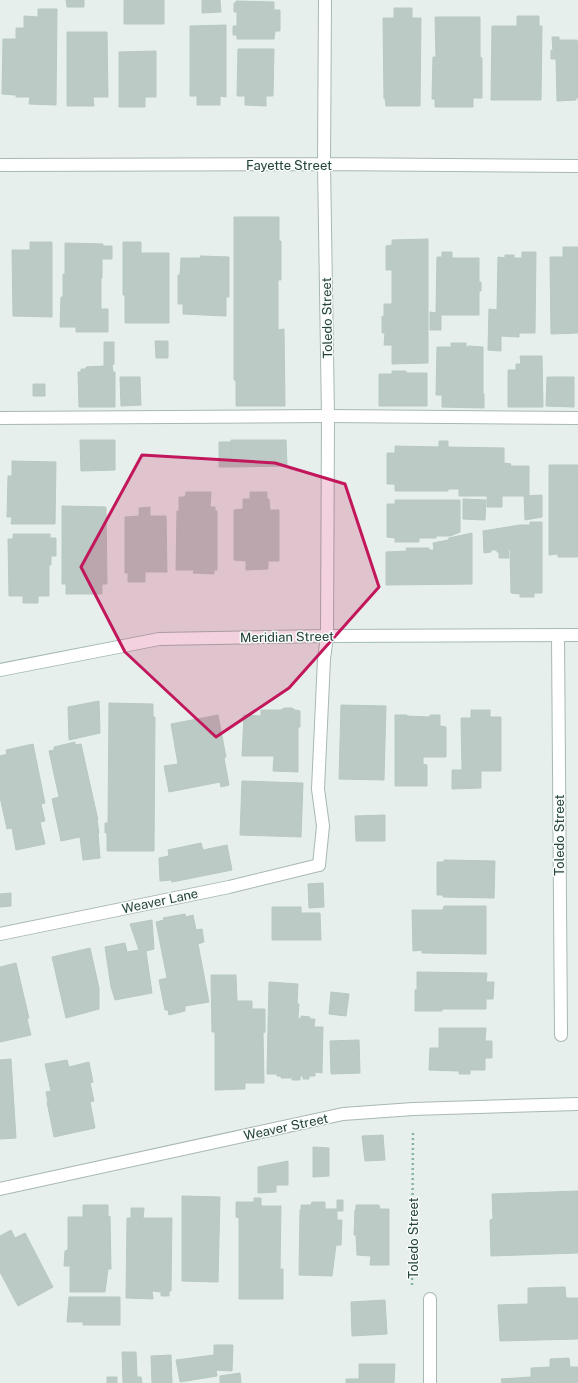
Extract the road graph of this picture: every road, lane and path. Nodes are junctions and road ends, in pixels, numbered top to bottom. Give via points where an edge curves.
1 (325, 0) edge
2 (324, 164) junction
3 (0, 165) edge
4 (578, 166) edge
5 (328, 416) junction
6 (0, 418) edge
7 (578, 418) edge
8 (558, 635) junction
9 (578, 635) edge
10 (327, 636) junction
11 (0, 670) edge
12 (320, 865) joint
13 (0, 934) edge
14 (561, 1035) dead end
15 (578, 1104) edge
16 (413, 1109) junction
17 (0, 1190) edge
18 (430, 1299) joint
19 (430, 1383) edge

1 - 2 street, Toledo Street
2 - 3 street, Fayette Street
2 - 4 street, Fayette Street
2 - 5 street, Toledo Street
5 - 6 street
5 - 7 street
5 - 10 street, Toledo Street
8 - 9 street, Meridian Street
8 - 10 street, Meridian Street
8 - 14 street, Toledo Street
10 - 11 street, Meridian Street via 159,639
10 - 12 street, Toledo Street via 318,789 323,826
12 - 13 street, Weaver Lane via 229,887
15 - 16 street, Weaver Street
16 - 17 street, Weaver Street via 343,1114
16 - 18 path, Toledo Street via 412,1286
18 - 19 street

